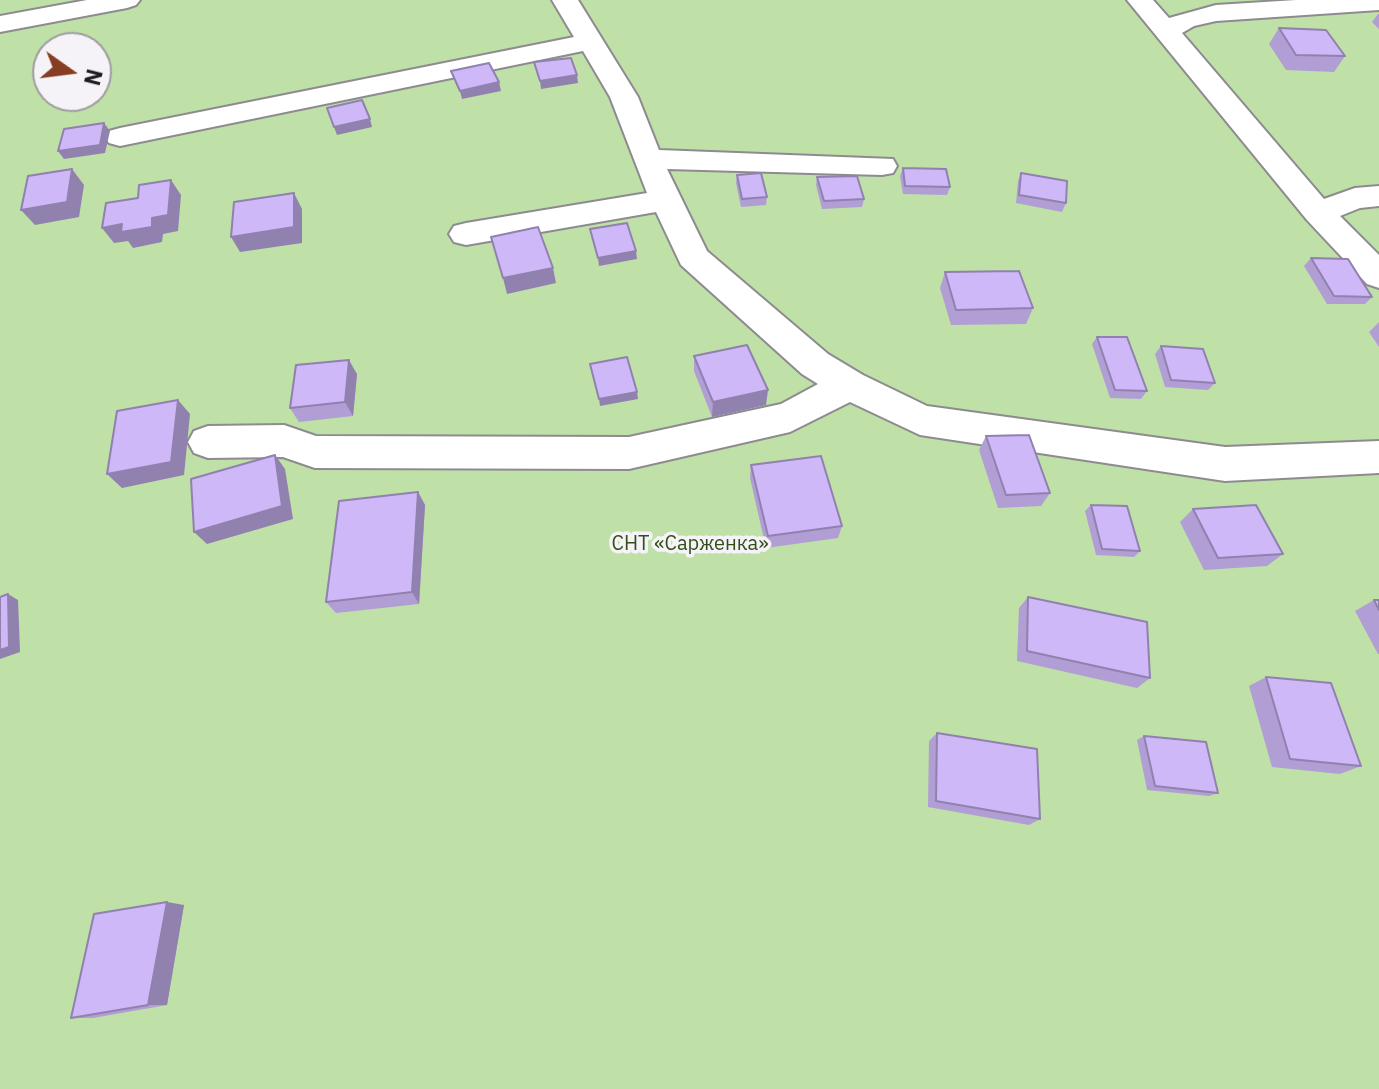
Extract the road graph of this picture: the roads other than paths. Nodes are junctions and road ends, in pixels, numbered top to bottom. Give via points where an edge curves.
1 (127, 0) edge
2 (565, 0) edge
3 (1140, 0) edge
4 (1379, 2) edge
5 (0, 24) edge
6 (1166, 31) junction
7 (592, 41) junction
8 (120, 137) dead end
9 (647, 159) junction
10 (882, 166) dead end
11 (1379, 196) edge
12 (666, 200) junction
13 (1318, 213) junction
14 (466, 234) dead end
15 (1379, 276) edge
16 (849, 385) junction
17 (208, 442) dead end
18 (1379, 457) edge

1 - 5 street
2 - 7 street
3 - 6 street
4 - 6 street via 1216,13
6 - 13 street
7 - 8 street
7 - 9 street via 624,97
9 - 10 street
9 - 12 street
11 - 13 street via 1355,198
12 - 14 street
12 - 16 street via 693,257 815,364
13 - 15 street
16 - 17 street via 790,417 629,453 315,452 284,441
16 - 18 street via 920,420 1225,464

